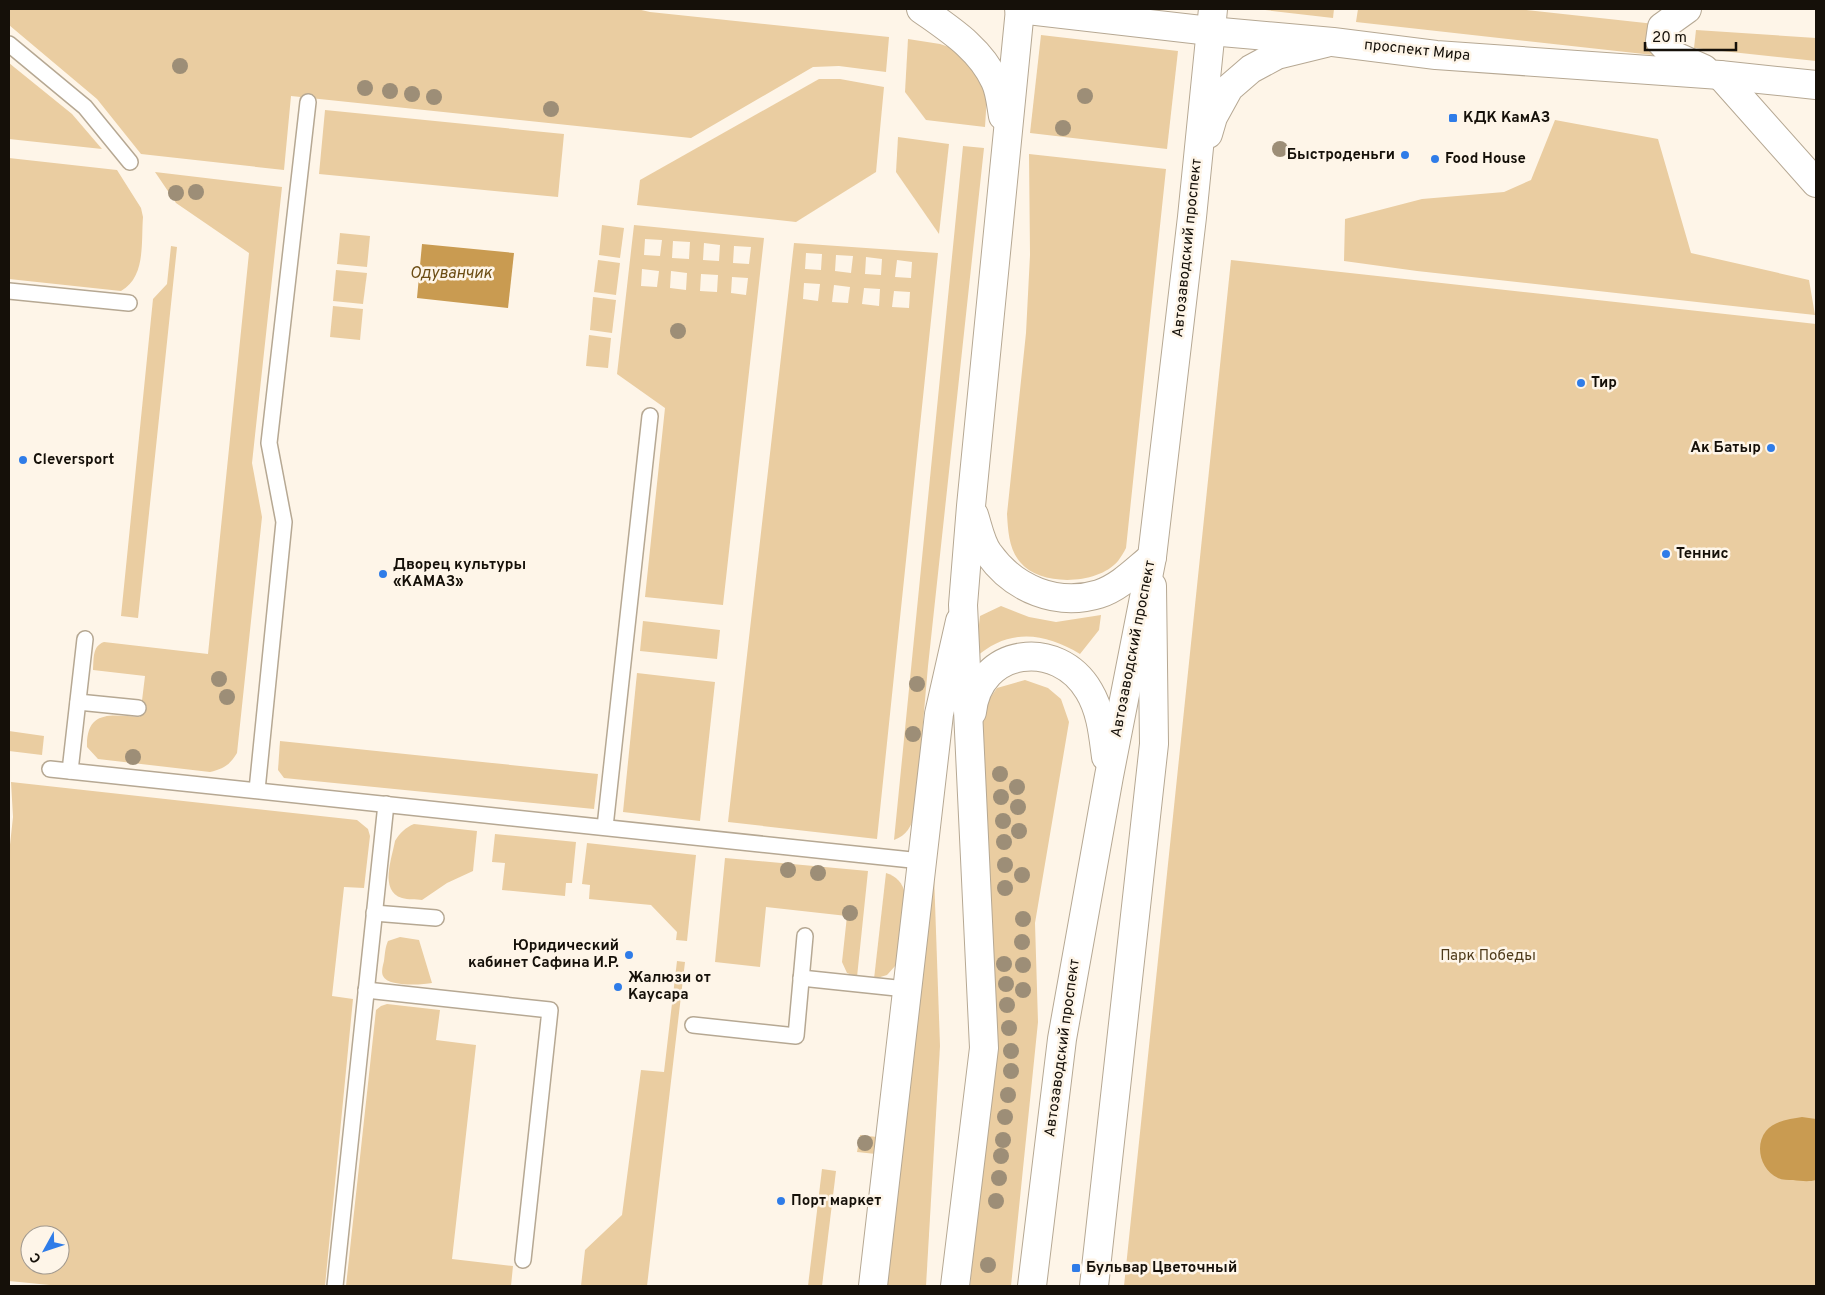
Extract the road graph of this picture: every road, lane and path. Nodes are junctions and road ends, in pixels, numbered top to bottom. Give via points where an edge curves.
1 (921, 9) edge
2 (1020, 9) edge
3 (1687, 9) edge
4 (1212, 20) edge
5 (1333, 42) junction
6 (9, 44) edge
7 (1720, 75) junction
8 (1816, 86) edge
9 (308, 102) dead end
10 (1008, 140) junction
11 (130, 162) dead end
12 (1197, 163) junction
13 (1816, 183) edge
14 (9, 291) edge
15 (130, 303) dead end
16 (650, 416) dead end
17 (971, 506) junction
18 (1152, 557) junction
19 (964, 605) junction
20 (85, 640) dead end
21 (78, 702) junction
22 (138, 708) dead end
23 (969, 731) junction
24 (50, 769) dead end
25 (70, 771) junction
26 (1109, 776) junction
27 (257, 790) junction
28 (386, 804) junction
29 (605, 827) junction
30 (921, 861) junction
31 (374, 913) junction
32 (436, 918) dead end
33 (806, 936) dead end
34 (802, 978) junction
35 (906, 989) junction
36 (366, 990) junction
37 (693, 1025) dead end
38 (523, 1260) dead end
39 (335, 1286) edge
40 (873, 1286) edge
41 (955, 1286) edge
42 (1032, 1286) edge
43 (1094, 1286) edge

1 - 10 street via 978,54 996,82
2 - 4 street, проспект Мира
2 - 10 street
3 - 7 street via 1662,26 1660,42 1673,55
4 - 5 street, проспект Мира
4 - 12 street, Автозаводский проспект
5 - 7 street, проспект Мира via 1436,55
5 - 12 street via 1278,55 1251,69 1229,88
6 - 11 lane via 85,107
7 - 8 street, проспект Мира
7 - 13 street
9 - 27 lane via 269,443 284,522
10 - 17 street
12 - 18 street, Автозаводский проспект
14 - 15 lane
16 - 29 lane
17 - 18 street via 988,553 1014,581 1045,595 1075,599 1100,593 1122,582
17 - 19 street
18 - 26 street, Автозаводский проспект
18 - 43 street via 1154,744
19 - 23 street
19 - 30 street via 938,714
20 - 21 lane
21 - 22 lane
21 - 25 lane
23 - 26 street via 972,704 980,685 996,666 1016,656 1038,656 1063,664 1089,690 1097,708
23 - 41 street via 984,1048
24 - 25 lane
25 - 27 lane
26 - 42 street, Автозаводский проспект via 1062,1039
27 - 28 lane
28 - 29 lane
28 - 31 lane
29 - 30 lane
30 - 35 street
31 - 32 lane
31 - 36 lane
33 - 34 lane
34 - 35 lane
34 - 37 lane via 796,1036
35 - 40 street
36 - 38 lane via 550,1010
36 - 39 lane

